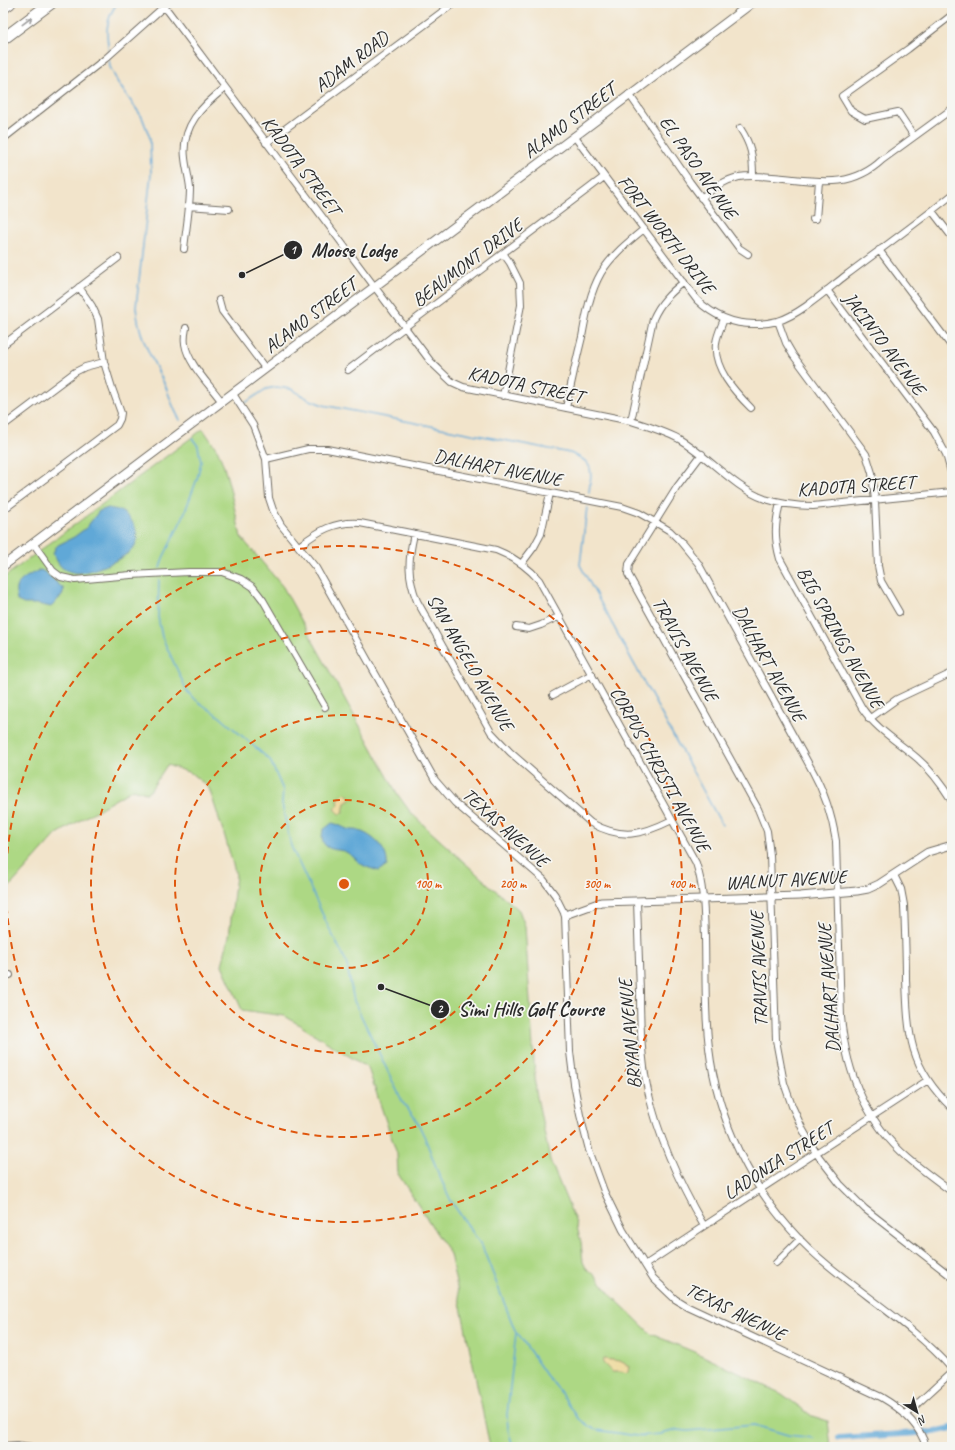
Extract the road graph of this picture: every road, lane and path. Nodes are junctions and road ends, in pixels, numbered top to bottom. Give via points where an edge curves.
1 (10, 3) edge
2 (51, 3) edge
3 (454, 3) edge
4 (752, 3) edge
5 (163, 4) edge
6 (3, 8) edge
7 (951, 17) edge
8 (3, 39) edge
9 (225, 88) junction
10 (629, 94) junction
11 (952, 109) edge
12 (740, 128) dead end
13 (574, 136) junction
14 (914, 136) junction
15 (3, 139) edge
16 (266, 144) junction
17 (753, 176) junction
18 (604, 177) junction
19 (819, 181) junction
20 (952, 196) edge
21 (702, 198) junction
22 (188, 206) junction
23 (229, 208) dead end
24 (932, 211) junction
25 (813, 219) dead end
26 (644, 229) junction
27 (952, 237) edge
28 (184, 249) dead end
29 (879, 250) junction
30 (503, 253) junction
31 (748, 254) dead end
32 (118, 258) dead end
33 (684, 282) junction
34 (375, 286) junction
35 (80, 287) junction
36 (827, 290) junction
37 (219, 300) dead end
38 (724, 319) junction
39 (778, 321) junction
40 (406, 327) junction
41 (186, 328) dead end
42 (3, 345) edge
43 (952, 347) edge
44 (104, 362) junction
45 (265, 368) junction
46 (348, 370) dead end
47 (233, 394) junction
48 (503, 396) junction
49 (222, 402) junction
50 (566, 408) junction
51 (751, 408) dead end
52 (630, 421) junction
53 (3, 426) edge
54 (702, 454) junction
55 (266, 459) junction
56 (952, 476) edge
57 (952, 492) edge
58 (550, 493) junction
59 (875, 501) junction
60 (780, 503) junction
61 (3, 510) edge
62 (656, 522) junction
63 (414, 534) junction
64 (33, 543) junction
65 (299, 546) junction
66 (522, 563) junction
67 (3, 566) edge
68 (899, 612) dead end
69 (560, 616) junction
70 (516, 627) dead end
71 (592, 674) junction
72 (952, 674) edge
73 (553, 695) dead end
74 (325, 707) dead end
75 (869, 719) junction
76 (952, 801) edge
77 (672, 820) junction
78 (952, 845) edge
79 (894, 875) junction
80 (838, 893) junction
81 (771, 897) junction
82 (704, 899) junction
83 (637, 901) junction
84 (565, 915) junction
85 (10, 975) dead end
86 (3, 976) edge
87 (928, 1080) junction
88 (952, 1108) edge
89 (872, 1116) junction
90 (816, 1153) junction
91 (760, 1189) junction
92 (952, 1192) edge
93 (704, 1226) junction
94 (800, 1239) junction
95 (776, 1263) dead end
96 (645, 1265) junction
97 (952, 1277) edge
98 (952, 1369) edge
99 (952, 1372) edge
100 (905, 1415) junction
101 (3, 1446) edge
102 (32, 1447) edge
103 (926, 1447) edge

1 - 6 highway
8 -> 2 highway
3 - 16 street, ADAM ROAD
4 - 10 main road, ALAMO STREET
5 - 9 street, KADOTA STREET
5 - 15 street via 105,59
7 - 14 street via 842,96 851,111 865,119 898,112
9 - 16 street, KADOTA STREET
9 - 22 street via 201,108 186,137 184,147 189,183
10 - 13 main road, ALAMO STREET
10 - 21 street, EL PASO AVENUE
11 - 14 street
12 - 17 street via 751,149
13 - 18 street, FORT WORTH DRIVE
13 - 34 main road, ALAMO STREET
14 - 19 street via 856,178 845,181
16 - 34 street, KADOTA STREET
17 - 19 street
17 - 21 street via 726,181
18 - 26 street, FORT WORTH DRIVE
18 - 30 street, BEAUMONT DRIVE
19 - 25 street via 816,219
20 - 24 street, FORT WORTH DRIVE
21 - 31 street, EL PASO AVENUE via 739,248
22 - 23 street
22 - 28 street
24 - 27 street
24 - 29 street, FORT WORTH DRIVE
26 - 33 street, FORT WORTH DRIVE
26 - 50 street via 614,255 593,289
29 - 36 street, FORT WORTH DRIVE
29 - 43 street
30 - 40 street, BEAUMONT DRIVE
30 - 48 street via 520,283 521,305
32 - 35 street
33 - 38 street, FORT WORTH DRIVE via 697,300
33 - 52 street via 664,300 653,318
34 - 40 street, KADOTA STREET
34 - 45 main road, ALAMO STREET
35 - 42 street
35 - 44 street via 98,319
36 - 39 street, FORT WORTH DRIVE via 797,312
36 - 56 street, JACINTO AVENUE via 936,437 946,454
37 - 45 street via 222,311
38 - 39 street, FORT WORTH DRIVE via 749,324
38 - 51 street via 716,343 718,362 724,376
39 - 59 street via 792,355 866,454 872,473
40 - 46 street, BEAUMONT DRIVE
40 - 48 street, KADOTA STREET via 431,362 452,382
41 - 49 street via 184,342 187,352
44 - 53 street via 75,372
44 - 61 street via 121,413 117,425
45 - 47 main road, ALAMO STREET
47 - 49 main road, ALAMO STREET
47 - 55 street, TEXAS AVENUE via 254,425
48 - 50 street, KADOTA STREET
49 - 64 main road, ALAMO STREET
50 - 52 street, KADOTA STREET
52 - 54 street, KADOTA STREET via 669,434
54 - 60 street, KADOTA STREET via 750,491
54 - 62 street via 677,487
55 - 58 street, DALHART AVENUE via 308,449 327,449
55 - 65 street, TEXAS AVENUE via 269,498 273,510 281,525
57 - 59 street, KADOTA STREET
58 - 62 street, DALHART AVENUE via 622,507
58 - 66 street via 541,534
59 - 60 street, KADOTA STREET via 813,506
59 - 68 street via 881,581
60 - 75 street, BIG SPRINGS AVENUE via 775,533 780,559
62 - 80 street, DALHART AVENUE via 680,541 698,563 821,787 836,841
62 - 81 street, TRAVIS AVENUE via 629,564 629,578 763,820 769,843
63 - 65 street, CORPUS CHRISTI AVENUE via 344,523 321,530
63 - 66 street, CORPUS CHRISTI AVENUE via 496,550
63 - 77 street, SAN ANGELO AVENUE via 408,565 412,590 491,732 500,742 591,823 602,829 625,834 638,833
64 - 67 main road, ALAMO STREET
64 - 74 street via 53,571 61,577 75,580 189,572 222,572 241,579 253,587 264,600
65 - 84 street, TEXAS AVENUE via 316,568 435,780 455,803 543,880 555,894
66 - 69 street, CORPUS CHRISTI AVENUE via 539,580
69 - 70 street via 528,629
69 - 71 street, CORPUS CHRISTI AVENUE
71 - 73 street
71 - 77 street, CORPUS CHRISTI AVENUE
72 - 75 street via 898,699
75 - 76 street, BIG SPRINGS AVENUE via 917,758 936,778
77 - 82 street, CORPUS CHRISTI AVENUE via 696,863
78 - 79 street, WALNUT AVENUE via 928,852
79 - 80 street, WALNUT AVENUE via 868,889
79 - 87 street via 901,889 904,905 909,1031 916,1057
80 - 81 street, WALNUT AVENUE
80 - 89 street, DALHART AVENUE via 843,1040 854,1080
81 - 82 street, WALNUT AVENUE
81 - 90 street, TRAVIS AVENUE via 774,1022 778,1057 792,1106
82 - 83 street, WALNUT AVENUE
82 - 91 street, CORPUS CHRISTI AVENUE via 707,1025 713,1073 732,1135 744,1163
83 - 84 street, WALNUT AVENUE via 601,902
83 - 93 street, BRYAN AVENUE via 641,1033 648,1092 670,1161 685,1194
84 - 96 street, TEXAS AVENUE via 570,1052 580,1115 604,1191 623,1230
85 - 86 street
87 - 88 street
87 - 89 street, LADONIA STREET
89 - 90 street, LADONIA STREET
89 - 92 street, DALHART AVENUE via 888,1138 907,1157
90 - 91 street, LADONIA STREET
90 - 97 street, TRAVIS AVENUE via 840,1184 860,1204
91 - 93 street, LADONIA STREET
91 - 94 street, CORPUS CHRISTI AVENUE via 778,1215
93 - 96 street, LADONIA STREET
94 - 95 street
94 - 98 street, CORPUS CHRISTI AVENUE via 828,1266 930,1345
96 - 100 street, TEXAS AVENUE via 662,1288 688,1307 881,1397
99 - 100 street
100 - 103 street, TEXAS AVENUE via 917,1429
101 - 102 street

